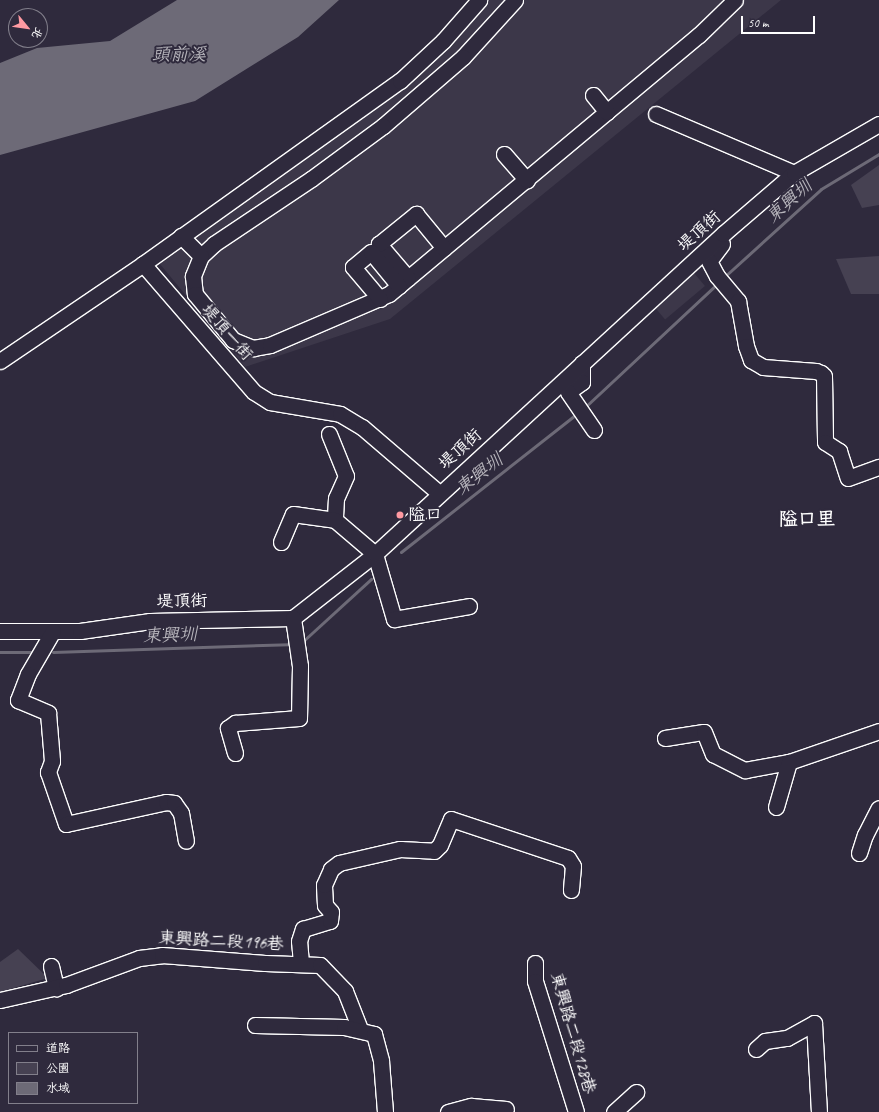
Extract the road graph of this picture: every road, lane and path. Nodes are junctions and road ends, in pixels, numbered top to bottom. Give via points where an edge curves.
1 (479, 0) edge
2 (515, 0) edge
3 (735, 0) edge
4 (593, 95) dead end
5 (607, 112) junction
6 (656, 114) dead end
7 (879, 124) edge
8 (504, 154) dead end
9 (794, 173) junction
10 (527, 180) junction
11 (723, 234) junction
12 (181, 236) junction
13 (444, 248) junction
14 (201, 256) junction
15 (143, 264) junction
16 (404, 282) junction
17 (380, 299) junction
18 (0, 361) edge
19 (582, 363) junction
20 (594, 430) dead end
21 (329, 434) dead end
22 (879, 467) edge
23 (439, 493) junction
24 (336, 520) junction
25 (280, 542) dead end
26 (375, 554) junction
27 (469, 606) dead end
28 (293, 618) junction
29 (0, 631) edge
30 (53, 631) junction
31 (879, 731) edge
32 (665, 738) dead end
33 (235, 753) dead end
34 (789, 762) junction
35 (776, 807) dead end
36 (879, 808) edge
37 (186, 841) dead end
38 (859, 853) dead end
39 (571, 890) dead end
40 (301, 963) junction
41 (535, 963) dead end
42 (51, 966) dead end
43 (56, 988) junction
44 (0, 1000) edge
45 (255, 1024) dead end
46 (360, 1029) junction
47 (756, 1049) dead end
48 (636, 1092) dead end
49 (506, 1109) dead end
50 (385, 1112) edge
51 (448, 1112) edge
52 (576, 1112) edge
53 (614, 1112) edge
54 (818, 1112) edge

1 - 12 street via 443,41 400,81
2 - 14 street via 463,57 383,126 311,180 214,244
3 - 5 street via 699,35
4 - 5 street
5 - 10 street
6 - 9 street
7 - 9 street, 堤頂街
8 - 10 street
9 - 11 street, 堤頂街
10 - 13 street
11 - 19 street, 堤頂街
11 - 22 street via 723,243 709,261 717,276 738,301 751,360 763,367 821,373 824,376 825,442 839,451 848,478
12 - 14 street
12 - 15 street
13 - 16 street
13 - 16 street via 416,214 379,244
14 - 17 street via 194,276 195,294 227,334 246,346 270,346
15 - 18 street
15 - 23 street, 堤頂一街 via 254,392 270,402 340,414 362,427
16 - 17 street
16 - 17 street via 371,252 353,267
19 - 20 street via 582,382 568,392
19 - 23 street, 堤頂街
21 - 24 street via 346,476 336,498
23 - 26 street, 堤頂街
24 - 25 street via 293,514
24 - 26 street
26 - 27 street via 394,619
26 - 28 street, 堤頂街
28 - 30 street, 堤頂街 via 150,621 80,631
28 - 33 street via 300,666 300,718 235,723 228,728
29 - 30 street, 堤頂街
30 - 37 street via 28,674 18,700 48,713 52,761 48,772 66,824 166,802 174,803 181,813
31 - 34 street
32 - 34 street via 704,732 712,754 741,769
34 - 35 street
36 - 38 street
39 - 40 street via 573,866 568,858 451,819 440,845 434,851 400,849 339,863 331,869 324,885 325,905 331,912 330,921 303,929 299,941
40 - 43 street, 東興路二段196巷 via 265,963 162,955 139,958
40 - 46 street, 東興路二段196巷 via 320,964 345,991
41 - 52 street, 東興路二段128巷 via 536,981
42 - 43 street
43 - 44 street, 東興路二段196巷
45 - 46 street
46 - 50 street via 374,1034 381,1061
47 - 54 street via 766,1041 787,1038 814,1023
48 - 53 street
49 - 51 street via 471,1106

